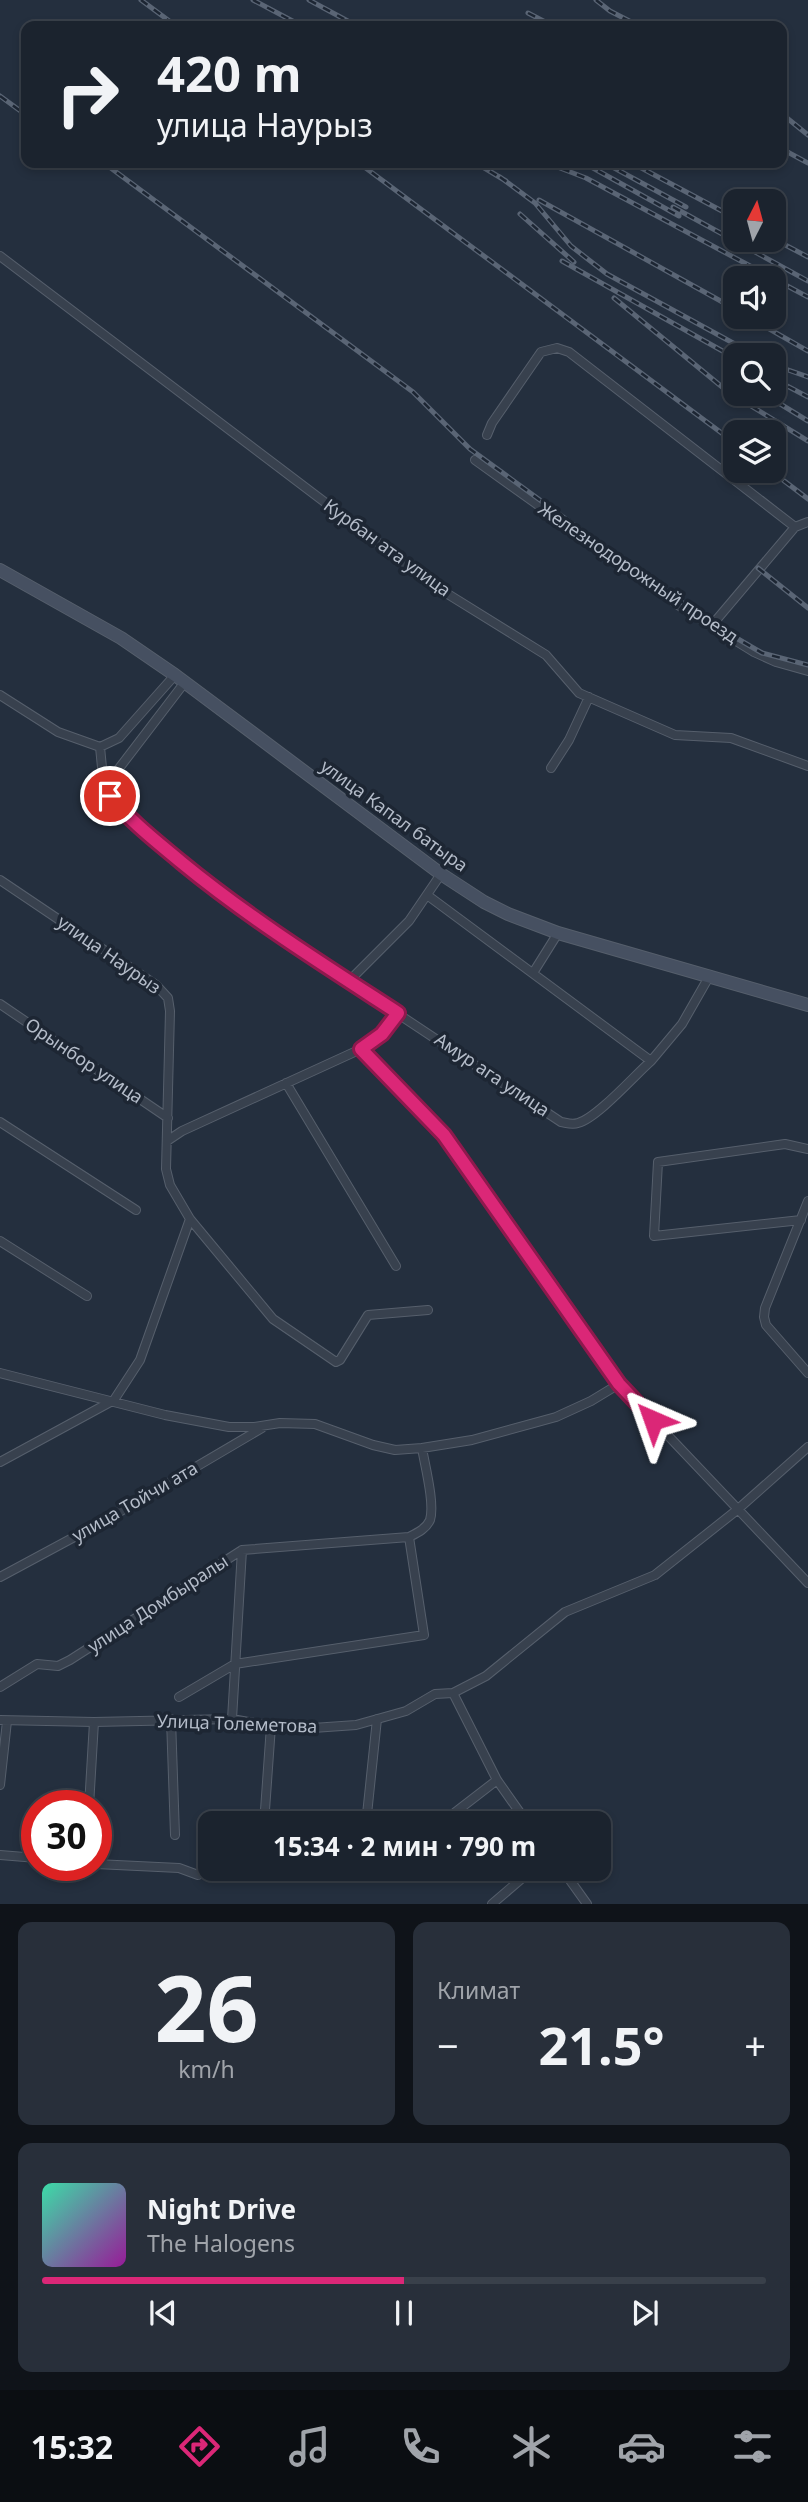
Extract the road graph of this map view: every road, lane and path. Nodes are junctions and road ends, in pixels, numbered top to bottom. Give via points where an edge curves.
1 (0, 256) edge
2 (487, 435) dead end
3 (475, 460) dead end
4 (808, 522) edge
5 (795, 527) junction
6 (0, 570) edge
7 (712, 625) junction
8 (808, 671) edge
9 (180, 679) junction
10 (0, 695) edge
11 (589, 697) junction
12 (100, 747) junction
13 (808, 766) edge
14 (551, 768) dead end
15 (104, 788) junction
16 (441, 874) junction
17 (0, 880) edge
18 (426, 895) junction
19 (558, 933) junction
20 (533, 973) junction
21 (710, 975) junction
22 (349, 981) junction
23 (0, 1004) edge
24 (808, 1005) edge
25 (398, 1013) junction
26 (361, 1049) junction
27 (651, 1060) junction
28 (286, 1083) junction
29 (168, 1118) junction
30 (0, 1122) edge
31 (167, 1140) junction
32 (808, 1149) edge
33 (808, 1201) edge
34 (136, 1210) dead end
35 (190, 1219) junction
36 (801, 1220) junction
37 (0, 1241) edge
38 (396, 1266) dead end
39 (87, 1296) dead end
40 (428, 1310) dead end
41 (0, 1373) edge
42 (808, 1373) edge
43 (619, 1384) junction
44 (114, 1400) junction
45 (268, 1425) junction
46 (808, 1447) edge
47 (422, 1448) junction
48 (0, 1462) edge
49 (737, 1510) junction
50 (409, 1537) junction
51 (242, 1550) junction
52 (0, 1577) edge
53 (808, 1583) edge
54 (235, 1664) junction
55 (0, 1687) edge
56 (453, 1693) junction
57 (179, 1697) dead end
58 (172, 1719) junction
59 (377, 1719) junction
60 (4, 1720) edge
61 (232, 1720) junction
62 (94, 1722) junction
63 (271, 1726) junction
64 (497, 1780) junction
65 (0, 1785) edge
66 (90, 1790) edge
67 (265, 1811) edge
68 (367, 1811) edge
69 (457, 1811) edge
70 (519, 1811) edge
71 (174, 1835) dead end
72 (0, 1855) edge
73 (21, 1857) edge
74 (112, 1865) edge
75 (198, 1875) dead end
76 (519, 1881) edge
77 (571, 1881) edge
78 (492, 1903) edge
79 (587, 1903) edge

1 - 11 street, Курбан ата улица via 438,587 546,655
2 - 5 street via 541,352 557,348 569,352
3 - 7 street, Железнодорожный проезд
4 - 5 street
5 - 7 street
6 - 9 main road, улица Капал батыра via 121,638
7 - 8 street, Железнодорожный проезд via 776,662
9 - 12 street via 119,738
9 - 15 street
9 - 16 main road, улица Капал батыра
10 - 12 street via 58,732
11 - 13 street, Курбан ата улица via 675,735 731,738
11 - 14 street
12 - 15 street
15 - 22 street via 128,819 210,885
16 - 18 street
16 - 19 main road, улица Капал батыра via 484,902
17 - 29 street, улица Наурыз via 156,985 168,998
18 - 20 street
18 - 22 street via 409,921
19 - 20 street
19 - 21 main road, улица Капал батыра
20 - 27 street
21 - 24 main road, улица Капал батыра
21 - 27 street via 682,1024
22 - 25 street
23 - 29 street, Орынбор улица
25 - 26 street via 382,1034
25 - 27 street, Амур ага улица via 570,1124 581,1123 599,1109
26 - 28 street
26 - 43 street via 444,1135
28 - 31 street
28 - 38 street
29 - 31 street, улица Наурыз
30 - 34 street
31 - 35 street, улица Наурыз via 170,1185
32 - 36 street via 785,1144 658,1162 654,1236
33 - 36 street
35 - 40 street, улица Наурыз via 273,1319 333,1361 340,1360 368,1315
35 - 44 street via 140,1360
36 - 42 street via 764,1317
37 - 39 street
41 - 44 street
43 - 47 street via 556,1417
43 - 49 street
44 - 45 street via 229,1427
44 - 48 street
45 - 47 street via 315,1424 395,1450
45 - 52 street, улица Тойчи ата
46 - 49 street, Улица Толеметова
47 - 50 street via 431,1509 422,1531
49 - 53 street
49 - 56 street, Улица Толеметова via 655,1575 565,1612 486,1676
50 - 51 street, улица Домбыралы
50 - 54 street via 424,1635
51 - 54 street
51 - 55 street, улица Домбыралы via 70,1660 58,1666 37,1664
54 - 57 street
54 - 61 street
56 - 59 street, Улица Толеметова via 435,1695 406,1711
56 - 64 street
58 - 61 street, Улица Толеметова
58 - 62 street, Улица Толеметова
58 - 71 street
59 - 63 street, Улица Толеметова via 313,1728
59 - 68 street
60 - 62 street, Улица Толеметова
60 - 65 street
61 - 63 street, Улица Толеметова
62 - 66 street
63 - 67 street
64 - 69 street
64 - 70 street
72 - 73 street
74 - 75 street via 179,1868
76 - 78 street
77 - 79 street

